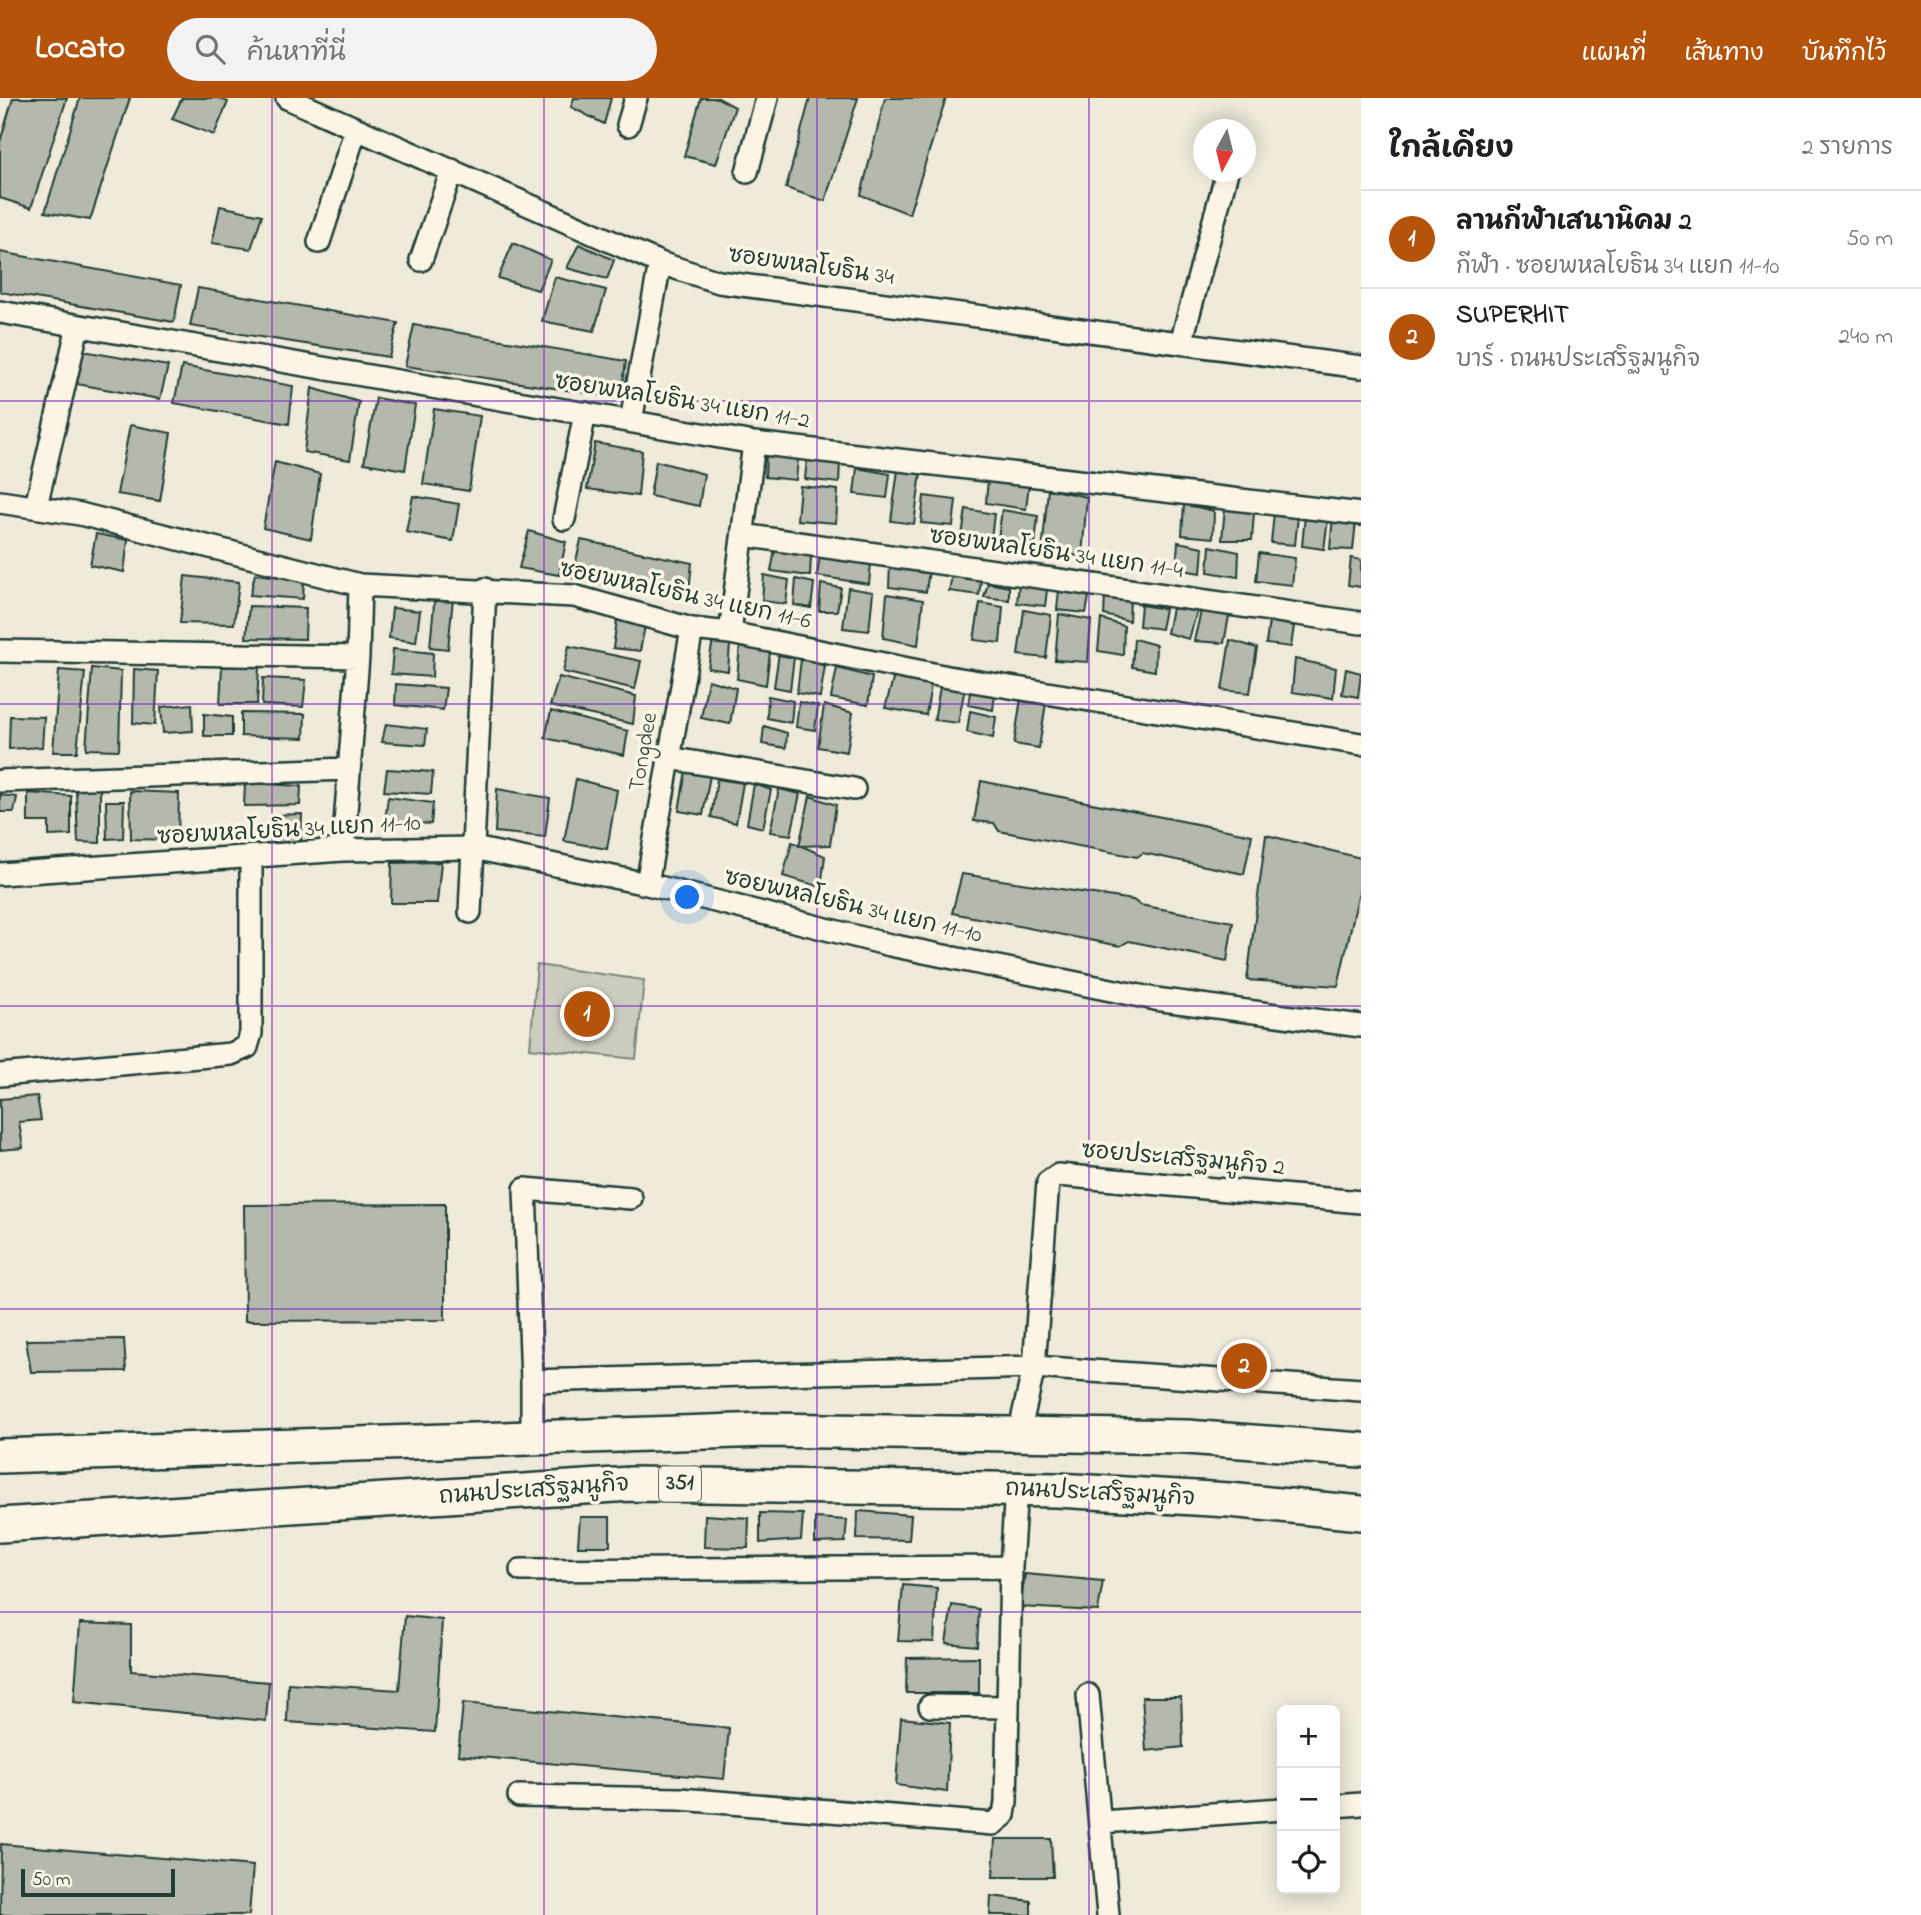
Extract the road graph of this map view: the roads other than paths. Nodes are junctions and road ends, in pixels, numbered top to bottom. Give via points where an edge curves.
1 (287, 98) edge
2 (636, 98) edge
3 (767, 98) edge
4 (628, 124) dead end
5 (356, 129) junction
6 (452, 170) junction
7 (747, 172) dead end
8 (1224, 182) edge
9 (319, 242) dead end
10 (421, 260) dead end
11 (660, 263) junction
12 (0, 312) edge
13 (78, 326) junction
14 (1181, 343) junction
15 (1361, 367) edge
16 (585, 413) junction
17 (631, 421) junction
18 (754, 443) junction
19 (0, 502) edge
20 (36, 506) junction
21 (1361, 514) edge
22 (564, 519) dead end
23 (743, 535) junction
24 (360, 585) junction
25 (485, 589) junction
26 (1361, 623) edge
27 (692, 629) junction
28 (730, 634) junction
29 (0, 650) edge
30 (358, 657) junction
31 (1361, 744) edge
32 (669, 758) junction
33 (349, 769) junction
34 (0, 781) edge
35 (854, 789) dead end
36 (474, 848) junction
37 (343, 850) junction
38 (251, 859) junction
39 (0, 874) edge
40 (647, 884) junction
41 (470, 912) dead end
42 (1361, 1026) edge
43 (0, 1075) edge
44 (631, 1198) dead end
45 (1361, 1202) edge
46 (1034, 1367) junction
47 (532, 1381) junction
48 (1361, 1390) edge
49 (1018, 1434) junction
50 (532, 1439) junction
51 (1361, 1450) edge
52 (0, 1457) edge
53 (1016, 1488) junction
54 (1361, 1513) edge
55 (0, 1525) edge
56 (1011, 1567) junction
57 (522, 1570) dead end
58 (1088, 1695) dead end
59 (930, 1706) dead end
60 (1007, 1707) junction
61 (519, 1796) dead end
62 (1361, 1804) edge
63 (1340, 1805) edge
64 (1277, 1809) edge
65 (1102, 1822) junction
66 (1108, 1915) edge

1 - 5 street, ซอยพหลโยธิน 34
2 - 4 street
3 - 7 street
5 - 6 street, ซอยพหลโยธิน 34
5 - 9 street
6 - 10 street
6 - 11 street, ซอยพหลโยธิน 34
8 - 14 street
11 - 14 street, ซอยพหลโยธิน 34 via 719,282
11 - 17 street
12 - 13 street, ซอยพหลโยธิน 34 แยก 11-2
13 - 16 street, ซอยพหลโยธิน 34 แยก 11-2
13 - 20 street
14 - 15 street, ซอยพหลโยธิน 34
16 - 17 street, ซอยพหลโยธิน 34 แยก 11-2
16 - 22 street
17 - 18 street, ซอยพหลโยธิน 34 แยก 11-2
18 - 21 street, ซอยพหลโยธิน 34 แยก 11-2
18 - 23 street
19 - 20 street, ซอยพหลโยธิน 34 แยก 11-6
20 - 24 street, ซอยพหลโยธิน 34 แยก 11-6
23 - 26 street, ซอยพหลโยธิน 34 แยก 11-4
23 - 28 street
24 - 25 street, ซอยพหลโยธิน 34 แยก 11-6
24 - 30 street
25 - 27 street, ซอยพหลโยธิน 34 แยก 11-6 via 574,596
25 - 36 street
27 - 28 street, ซอยพหลโยธิน 34 แยก 11-6
27 - 32 street, Tongdee
28 - 31 street, ซอยพหลโยธิน 34 แยก 11-6 via 948,677
29 - 30 street
30 - 33 street
32 - 35 street
32 - 40 street, Tongdee
33 - 34 street
33 - 37 street
36 - 37 street, ซอยพหลโยธิน 34 แยก 11-10
36 - 40 street, ซอยพหลโยธิน 34 แยก 11-10
36 - 41 street
37 - 38 street, ซอยพหลโยธิน 34 แยก 11-10
38 - 39 street, ซอยพหลโยธิน 34 แยก 11-10
38 - 43 street via 251,1033 247,1047 231,1054
40 - 42 street, ซอยพหลโยธิน 34 แยก 11-10 via 890,945 1155,999
44 - 47 street via 526,1189
45 - 46 street, ซอยประเสริฐมนูกิจ 2 via 1058,1175 1048,1182
46 - 47 street
46 - 48 street
46 - 49 street, ซอยประเสริฐมนูกิจ 2
47 - 50 street
49 - 50 main road, 351 via 767,1430
49 - 51 main road, 351 via 1187,1437
50 - 52 main road, 351
53 - 54 main road, ถนนประเสริฐมนูกิจ / 351
53 - 55 main road, ถนนประเสริฐมนูกิจ / 351 via 631,1485
53 - 56 street
56 - 57 street
56 - 60 street
58 - 65 street
59 - 60 street
60 - 61 street via 1006,1802 1003,1815 993,1824 680,1799
62 - 63 street
64 - 65 street
65 - 66 street

